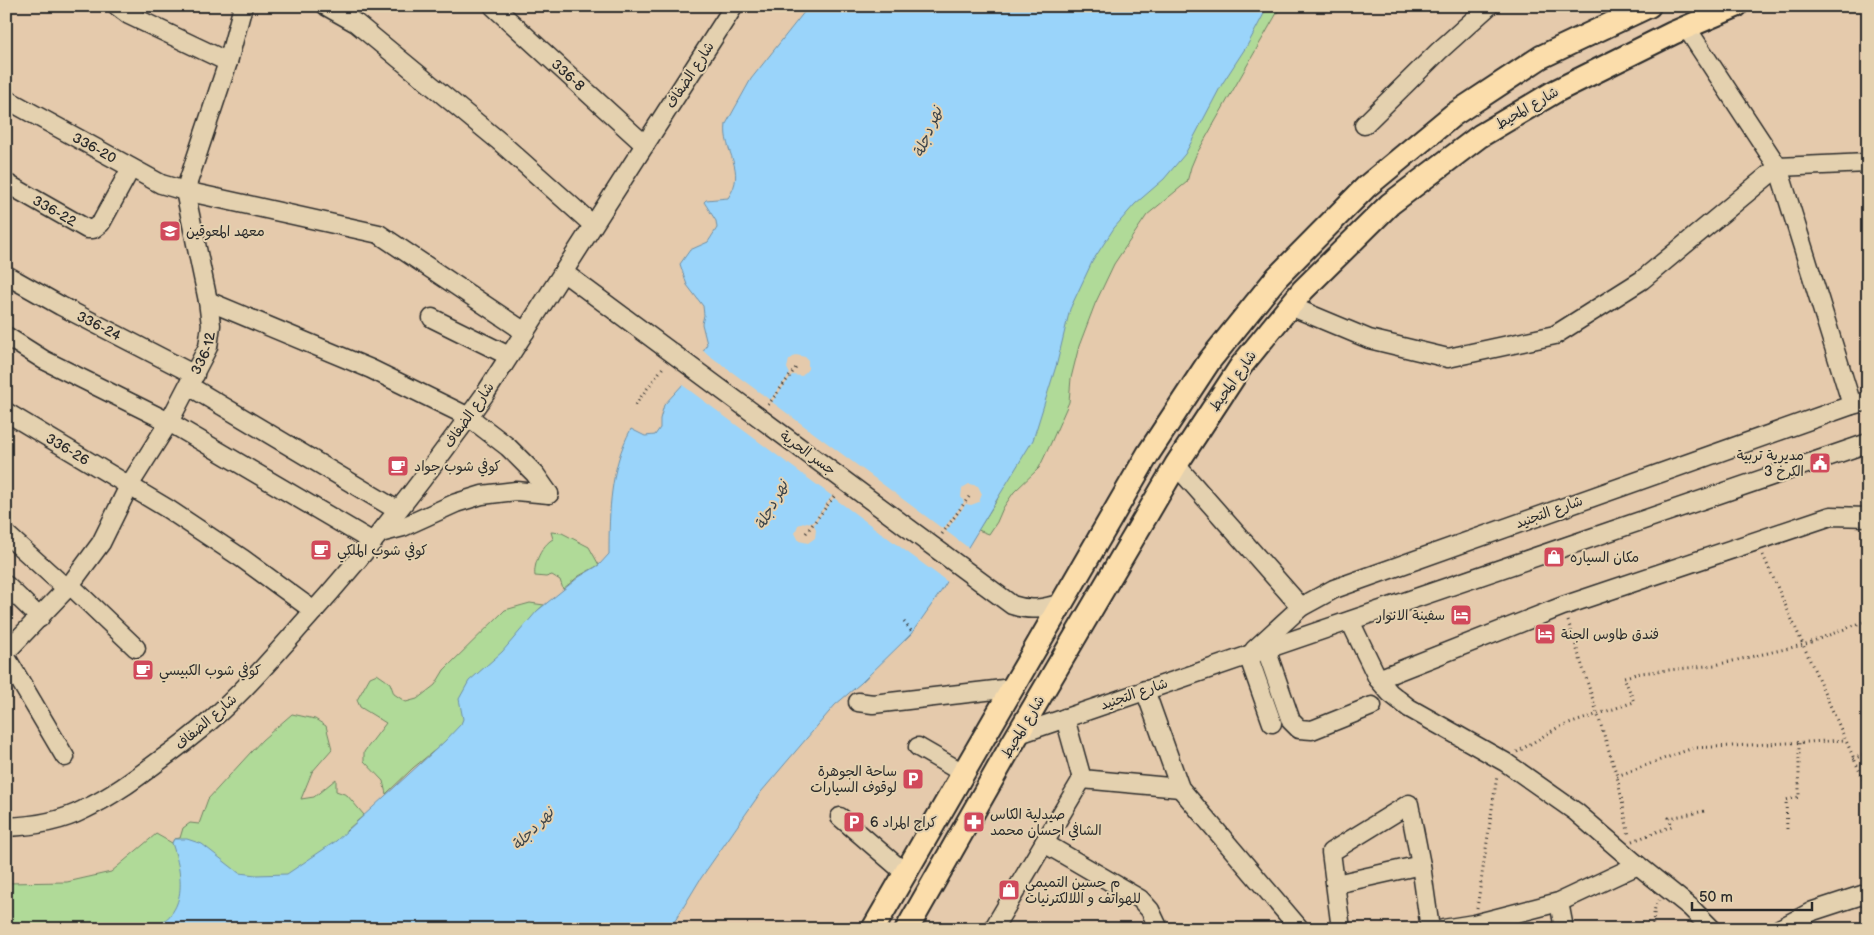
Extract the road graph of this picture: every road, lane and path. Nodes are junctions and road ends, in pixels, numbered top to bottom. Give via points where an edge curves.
1 (243, 6) edge
2 (326, 6) edge
3 (493, 6) edge
4 (734, 6) edge
5 (1489, 6) edge
6 (1649, 6) edge
7 (1736, 6) edge
8 (123, 10) edge
9 (1624, 11) edge
10 (1686, 27) junction
11 (228, 62) junction
12 (6, 99) edge
13 (1364, 125) dead end
14 (645, 145) junction
15 (1868, 163) edge
16 (1778, 167) junction
17 (131, 168) junction
18 (1374, 181) junction
19 (6, 182) edge
20 (185, 191) junction
21 (1394, 201) junction
22 (1351, 202) junction
23 (1371, 223) junction
24 (594, 225) junction
25 (563, 272) junction
26 (6, 275) edge
27 (208, 302) junction
28 (1290, 306) junction
29 (432, 318) dead end
30 (525, 332) junction
31 (6, 336) edge
32 (674, 354) junction
33 (509, 356) junction
34 (798, 365) dead end
35 (192, 380) junction
36 (1860, 403) edge
37 (635, 406) dead end
38 (6, 412) edge
39 (469, 416) junction
40 (759, 418) junction
41 (169, 422) junction
42 (1868, 443) edge
43 (1176, 465) junction
44 (845, 481) junction
45 (130, 484) junction
46 (971, 494) dead end
47 (397, 510) junction
48 (1868, 518) edge
49 (806, 533) dead end
50 (6, 534) edge
51 (376, 537) junction
52 (1756, 541) junction
53 (933, 546) junction
54 (1078, 573) junction
55 (6, 585) edge
56 (69, 587) junction
57 (1105, 587) junction
58 (1060, 604) junction
59 (1563, 606) junction
60 (1301, 607) junction
61 (314, 611) junction
62 (40, 618) junction
63 (1086, 620) junction
64 (1868, 620) edge
65 (1350, 621) junction
66 (904, 622) dead end
67 (912, 632) dead end
68 (1803, 645) junction
69 (136, 648) dead end
70 (1266, 649) junction
71 (6, 652) edge
72 (1248, 655) junction
73 (6, 657) edge
74 (1641, 674) dead end
75 (1378, 679) junction
76 (1012, 688) junction
77 (1145, 690) junction
78 (858, 702) dead end
79 (1372, 706) dead end
80 (1066, 718) junction
81 (1272, 722) dead end
82 (1019, 734) junction
83 (1845, 740) junction
84 (1799, 743) junction
85 (918, 747) dead end
86 (1868, 753) edge
87 (65, 757) dead end
88 (1854, 759) junction
89 (963, 772) junction
90 (1617, 776) junction
91 (1082, 779) junction
92 (1180, 788) junction
93 (1868, 790) edge
94 (1705, 811) dead end
95 (840, 817) dead end
96 (6, 827) edge
97 (1787, 829) dead end
98 (1630, 842) junction
99 (1044, 843) junction
100 (1636, 863) junction
101 (1421, 865) junction
102 (905, 873) junction
103 (1336, 884) junction
104 (1666, 887) junction
105 (1868, 893) edge
106 (1559, 902) junction
107 (912, 924) edge
108 (1295, 927) edge
109 (873, 929) edge
110 (993, 929) edge
111 (1159, 929) edge
112 (1342, 929) edge
113 (1430, 929) edge
114 (1444, 929) edge
115 (1560, 929) edge
116 (1652, 929) edge
117 (1712, 929) edge
118 (1779, 929) edge

1 - 11 street
2 - 24 street via 356,23 499,141
3 - 14 street, 336-8
4 - 14 street, شارع الضفاف
5 - 13 street
6 - 9 main road, شارع المحيط
7 - 10 main road, شارع المحيط
8 - 11 street
9 - 18 main road, شارع المحيط via 1541,57 1453,115
10 - 16 street
10 - 21 main road, شارع المحيط via 1556,91 1480,136
11 - 20 street
12 - 17 street, 336-20
14 - 24 street, شارع الضفاف
15 - 16 street
16 - 28 street via 1642,280 1555,335 1448,358 1369,339
16 - 36 street
17 - 19 street, 336-22 via 101,223 93,229
17 - 20 street, 336-20 via 161,184
18 - 21 main road via 1378,194
18 - 22 main road, شارع المحيط
20 - 27 street, 336-12
20 - 30 street, 336-20 via 379,234
21 - 23 main road, شارع المحيط
22 - 23 main road via 1366,210
22 - 54 main road, شارع المحيط via 1277,277 1210,360 1148,454
23 - 28 main road, شارع المحيط
24 - 25 street, شارع الضفاف
25 - 30 street, شارع الضفاف
25 - 32 street, جسر الحرية
26 - 35 street, 336-24
27 - 35 street, 336-12 via 211,337
27 - 39 street via 371,369
28 - 43 main road, شارع المحيط via 1241,366
29 - 33 street
30 - 33 street, شارع الضفاف
31 - 41 street via 44,360
32 - 37 path
32 - 40 street, جسر الحرية
33 - 39 street, شارع الضفاف
34 - 40 path
35 - 41 street, 336-12
35 - 47 street, 336-24
36 - 60 street, شارع التجنيد via 1334,589
38 - 45 street, 336-26
39 - 47 street, شارع الضفاف
39 - 51 street via 515,454 549,494 516,491 482,495
40 - 44 street, جسر الحرية
41 - 45 street, 336-12
41 - 51 street
42 - 65 street, شارع التجنيد
43 - 57 main road, شارع المحيط
43 - 60 street
44 - 49 path
44 - 53 street, جسر الحرية
45 - 56 street, 336-12 via 101,543
45 - 61 street, 336-26
46 - 53 path
47 - 51 street, شارع الضفاف
48 - 52 street via 1831,516
50 - 56 street
51 - 61 street, شارع الضفاف
52 - 59 street
52 - 68 path
53 - 58 street, جسر الحرية via 1012,605 1038,609
54 - 57 main road via 1088,585
54 - 58 main road, شارع المحيط
55 - 62 street
56 - 62 street, 336-12
56 - 69 street
57 - 63 main road, شارع المحيط
58 - 63 main road via 1078,608
58 - 76 main road, شارع المحيط
59 - 75 street
59 - 90 path
60 - 72 street, شارع التجنيد
61 - 96 street, شارع الضفاف via 210,721 120,790 68,816 39,824
62 - 71 street, 336-12
63 - 82 main road, شارع المحيط
64 - 68 path
65 - 70 street, شارع التجنيد
65 - 75 street
66 - 67 path
68 - 74 path via 1715,665
68 - 83 path
70 - 72 street, شارع التجنيد
70 - 79 street via 1291,721 1299,729 1312,730
72 - 77 street, شارع التجنيد
72 - 81 street
73 - 87 street
75 - 100 street via 1409,708 1505,762 1576,812
76 - 78 street via 873,704
76 - 89 main road, شارع المحيط
77 - 80 street, شارع التجنيد
77 - 92 street
80 - 82 street, شارع التجنيد
80 - 91 street
82 - 107 main road, شارع المحيط
83 - 84 path
83 - 88 path
84 - 90 path via 1694,748
84 - 97 path via 1799,797 1786,800
85 - 89 street
86 - 88 path
88 - 93 path
89 - 102 main road, شارع المحيط
90 - 98 path
91 - 92 street
91 - 99 street
92 - 108 street
94 - 98 path via 1669,818 1672,826
95 - 102 street
98 - 100 path
99 - 110 street
99 - 111 street via 1140,899 1150,910
100 - 104 street
100 - 106 street
101 - 103 street
101 - 103 street via 1408,804 1331,852
101 - 113 street
102 - 109 main road, شارع المحيط
103 - 112 street
104 - 116 path via 1655,908
104 - 117 street
105 - 118 street via 1813,911
106 - 114 street
106 - 115 street via 1563,923

